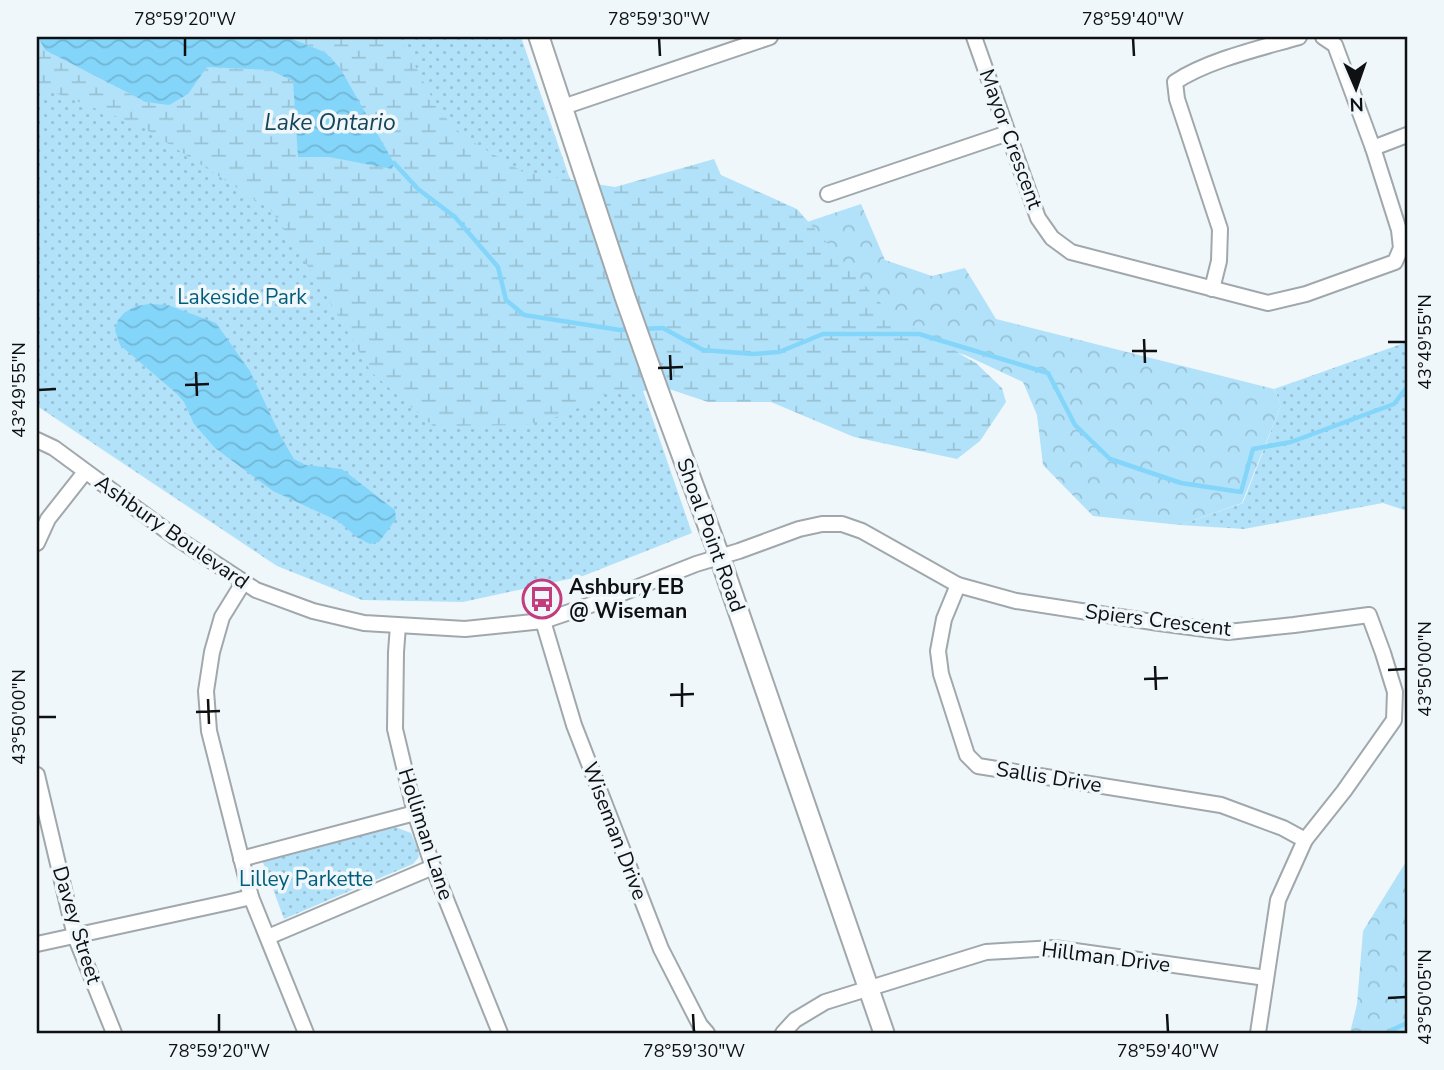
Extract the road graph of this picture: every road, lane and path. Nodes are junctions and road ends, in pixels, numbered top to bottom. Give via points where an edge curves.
1 (539, 37) edge
2 (770, 37) edge
3 (974, 37) edge
4 (1299, 37) edge
5 (1323, 37) edge
6 (563, 107) junction
7 (1008, 134) junction
8 (1407, 135) edge
9 (1373, 148) junction
10 (828, 194) dead end
11 (1212, 289) junction
12 (37, 439) edge
13 (85, 472) junction
14 (37, 543) edge
15 (720, 558) junction
16 (243, 583) junction
17 (958, 585) junction
18 (542, 621) junction
19 (398, 626) junction
20 (37, 775) edge
21 (415, 813) junction
22 (1306, 840) junction
23 (241, 859) junction
24 (433, 867) junction
25 (251, 897) junction
26 (75, 936) junction
27 (268, 937) junction
28 (37, 944) edge
29 (1266, 978) junction
30 (868, 988) junction
31 (114, 1033) edge
32 (306, 1033) edge
33 (500, 1033) edge
34 (707, 1033) edge
35 (783, 1033) edge
36 (884, 1033) edge
37 (1258, 1033) edge

1 - 6 street, Shoal Point Road
2 - 6 street
3 - 7 street, Mayor Crescent
4 - 11 street via 1189,73 1175,82 1220,229
5 - 9 street, Mayor Crescent via 1335,45
6 - 15 street, Shoal Point Road via 625,297
7 - 10 street
7 - 11 street, Mayor Crescent via 1038,218 1052,238 1071,253
8 - 9 street
9 - 11 street, Mayor Crescent via 1399,230 1401,248 1395,262 1268,303
12 - 13 street, Ashbury Boulevard
13 - 14 street via 48,519
13 - 16 street, Ashbury Boulevard
15 - 17 street, Spiers Crescent via 799,529 842,524
15 - 18 street, Ashbury Boulevard
15 - 30 street, Shoal Point Road
16 - 19 street, Ashbury Boulevard via 313,611 364,624
16 - 23 street via 222,617 206,691 209,732
17 - 22 street, Sallis Drive via 944,619 938,651 967,755 978,766 1221,805
17 - 22 street, Spiers Crescent via 1016,601 1228,632 1369,615 1395,692 1394,720
18 - 19 street, Ashbury Boulevard via 465,629
18 - 34 street, Wiseman Drive via 574,725 661,950
19 - 21 street, Holliman Lane via 395,729
20 - 26 street, Davey Street
21 - 23 street
21 - 24 street, Holliman Lane
22 - 29 street, Spiers Crescent via 1278,900
23 - 25 street
24 - 27 street
24 - 33 street, Holliman Lane
25 - 26 street
25 - 27 street
26 - 28 street
26 - 31 street, Davey Street
27 - 32 street
29 - 30 street, Hillman Drive via 1054,947 986,952
29 - 37 street, Spiers Crescent
30 - 35 street, Hillman Drive via 825,1002
30 - 36 street, Shoal Point Road

